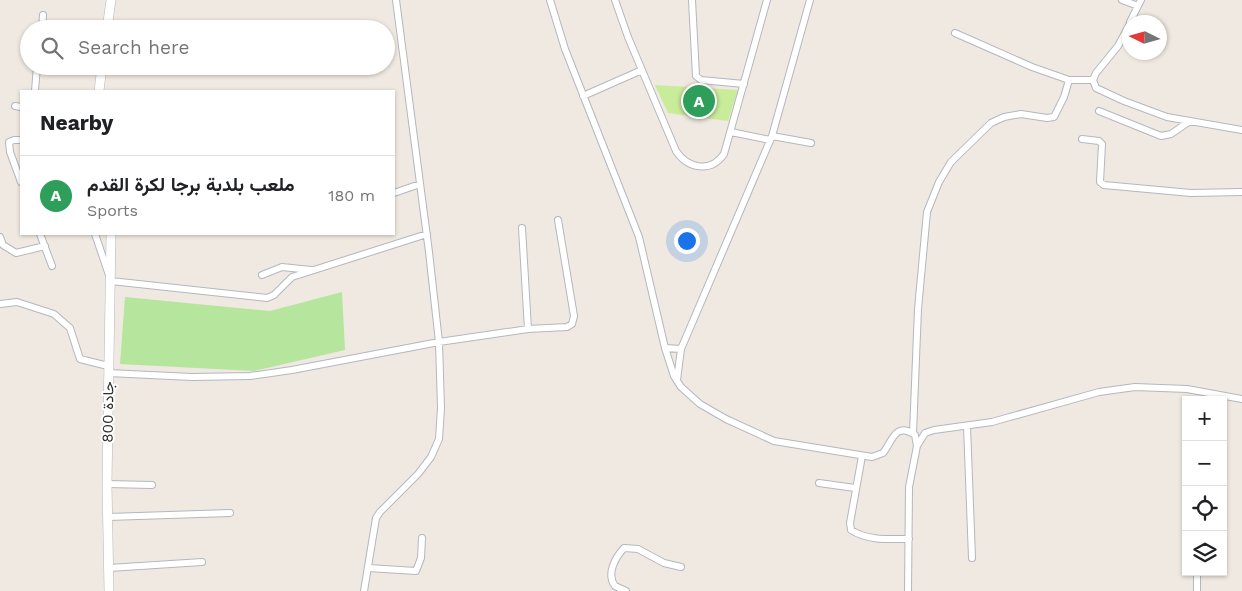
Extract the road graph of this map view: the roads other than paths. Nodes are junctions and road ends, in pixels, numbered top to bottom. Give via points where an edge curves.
1 (110, 0) edge
2 (396, 0) edge
3 (550, 0) edge
4 (615, 0) edge
5 (692, 0) edge
6 (767, 0) edge
7 (810, 0) edge
8 (1122, 0) edge
9 (1140, 3) edge
10 (43, 15) dead end
11 (1134, 15) edge
12 (43, 20) edge
13 (108, 20) edge
14 (955, 33) dead end
15 (1122, 38) edge
16 (642, 70) junction
17 (36, 75) edge
18 (101, 75) edge
19 (1068, 80) junction
20 (1093, 80) junction
21 (744, 84) junction
22 (35, 90) edge
23 (98, 90) edge
24 (583, 96) junction
25 (1099, 111) dead end
26 (1190, 122) junction
27 (1242, 130) edge
28 (731, 132) junction
29 (771, 138) junction
30 (1082, 139) dead end
31 (20, 140) edge
32 (811, 144) dead end
33 (20, 179) edge
34 (420, 184) junction
35 (1242, 192) edge
36 (395, 193) edge
37 (558, 220) dead end
38 (522, 228) dead end
39 (427, 234) junction
40 (40, 235) edge
41 (95, 235) edge
42 (111, 235) edge
43 (0, 237) edge
44 (45, 246) junction
45 (52, 266) dead end
46 (315, 270) junction
47 (262, 275) dead end
48 (111, 281) junction
49 (0, 304) edge
50 (528, 329) junction
51 (439, 342) junction
52 (665, 348) junction
53 (681, 349) junction
54 (108, 369) junction
55 (677, 380) junction
56 (1242, 399) edge
57 (967, 426) junction
58 (913, 433) junction
59 (917, 446) junction
60 (862, 456) junction
61 (819, 483) dead end
62 (107, 484) junction
63 (152, 485) dead end
64 (855, 488) junction
65 (230, 514) dead end
66 (108, 517) junction
67 (422, 538) dead end
68 (909, 539) junction
69 (972, 558) dead end
70 (202, 562) dead end
71 (681, 567) dead end
72 (108, 568) junction
73 (368, 568) junction
74 (1197, 576) edge
75 (109, 591) edge
76 (364, 591) edge
77 (626, 591) edge
78 (908, 591) edge
79 (1197, 591) edge

1 - 13 main road
2 - 34 street
3 - 24 street
4 - 16 street
5 - 21 street via 696,76 700,80
6 - 21 street
7 - 29 street
8 - 9 street
9 - 11 street
10 - 12 street
14 - 19 street
15 - 20 street
16 - 24 street
16 - 28 street via 676,151 685,162 702,167 716,163 724,154
17 - 22 street
18 - 23 main road
19 - 20 street
19 - 58 street via 1054,117 1021,114 990,123 951,162 939,182 927,212 918,308
20 - 26 street via 1096,88 1124,101
21 - 28 street
24 - 52 street via 639,237
25 - 26 street via 1161,136 1171,134
26 - 27 street
28 - 29 street
29 - 32 street
29 - 53 street
30 - 35 street via 1102,144 1100,182 1104,185 1191,193
31 - 33 street via 9,142
34 - 36 street
34 - 39 street
37 - 50 street via 573,321 567,327
38 - 50 street
39 - 46 street
39 - 51 street
40 - 44 street
41 - 48 street
42 - 48 main road, جادة 800
43 - 44 street via 3,245 16,254
44 - 45 street
46 - 47 street via 282,267
46 - 48 street via 289,278 268,298
48 - 54 main road, جادة 800
49 - 54 street via 17,302 54,314 70,328 80,359
50 - 51 street
51 - 54 street via 250,376 192,377
51 - 73 street via 441,408 438,443 418,474 378,516
52 - 53 street
52 - 55 street
53 - 55 street
54 - 62 main road, جادة 800
55 - 60 street via 696,401 744,429 774,441
56 - 57 street via 1187,389 1135,387 1099,392 1020,415
57 - 59 street via 930,431
57 - 69 street
58 - 59 street
58 - 60 street via 896,434 884,453
59 - 68 street via 909,487
60 - 64 street
61 - 64 street
62 - 63 street
62 - 66 main road, جادة 800
64 - 68 street via 851,530 879,539
65 - 66 street
66 - 72 main road, جادة 800
67 - 73 street via 416,572
68 - 78 street
70 - 72 street
71 - 77 street via 664,563 638,549 624,548 616,558 611,576 616,586
72 - 75 main road, جادة 800
73 - 76 street
74 - 79 street

